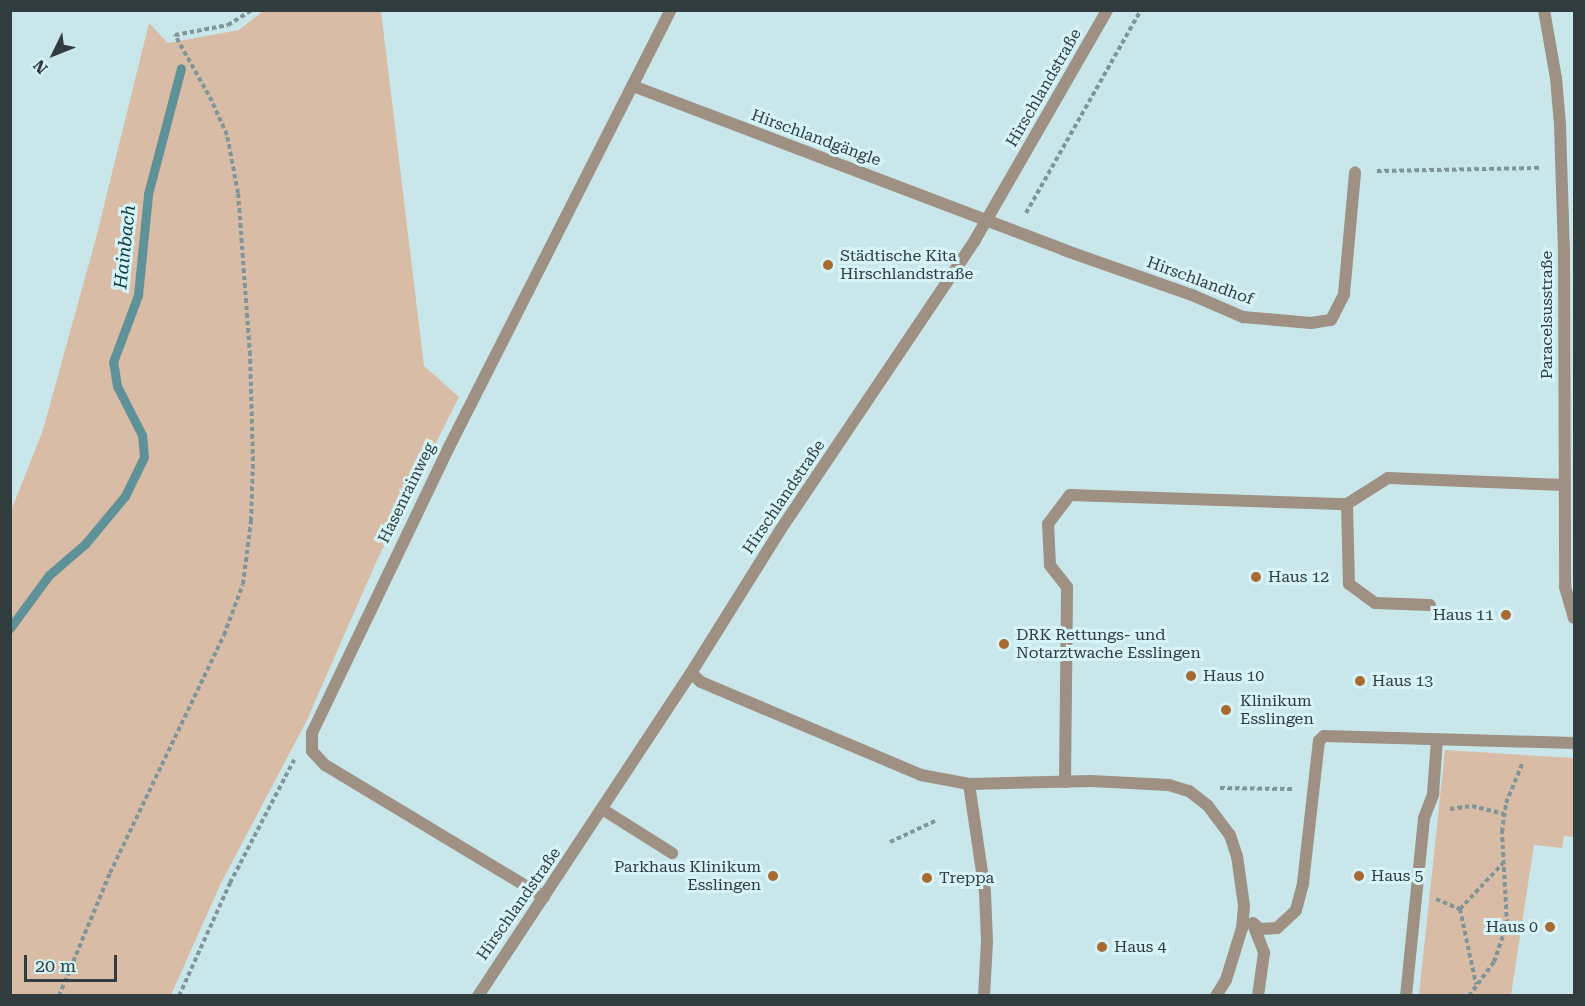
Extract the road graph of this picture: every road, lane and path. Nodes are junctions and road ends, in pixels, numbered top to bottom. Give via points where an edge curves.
1 (252, 10) edge
2 (671, 10) edge
3 (1107, 10) edge
4 (1141, 10) edge
5 (1544, 10) edge
6 (633, 86) junction
7 (1561, 167) junction
8 (1355, 172) joint
9 (1024, 217) dead end
10 (988, 220) junction
11 (1565, 485) junction
12 (1347, 504) junction
13 (1430, 604) dead end
14 (1575, 618) edge
15 (691, 673) junction
16 (1437, 739) junction
17 (311, 743) junction
18 (1575, 743) edge
19 (1530, 744) junction
20 (1065, 782) junction
21 (969, 784) junction
22 (1313, 790) junction
23 (1208, 806) junction
24 (602, 809) junction
25 (1425, 814) junction
26 (1504, 814) junction
27 (937, 820) dead end
28 (890, 842) dead end
29 (672, 853) dead end
30 (1503, 863) junction
31 (1417, 890) junction
32 (544, 897) junction
33 (1244, 906) junction
34 (1460, 909) junction
35 (1253, 923) junction
36 (1477, 985) junction
37 (59, 996) edge
38 (179, 996) edge
39 (478, 996) edge
40 (984, 996) edge
41 (1216, 996) edge
42 (1258, 996) edge
43 (1406, 996) edge
44 (1469, 996) edge

1 - 37 path via 228,25 175,35 212,101 233,157 254,460 243,584 224,635 110,873
2 - 6 street, Hasenrainweg
3 - 10 street, Hirschlandstraße
4 - 9 path
5 - 7 street, Paracelsusstraße via 1556,78
6 - 10 street, Hirschlandgängle
6 - 17 street, Hasenrainweg via 388,570 315,724
7 - 8 path
7 - 11 street, Paracelsusstraße
8 - 10 street, Hirschlandhof via 1344,294 1335,313 1325,322 1243,317
10 - 15 street, Hirschlandstraße via 785,523
11 - 12 street via 1388,478
11 - 14 street, Paracelsusstraße via 1565,587
12 - 13 street via 1349,584 1375,603
12 - 20 street via 1070,495 1048,524 1050,565 1067,587
15 - 21 street via 701,682 903,770
15 - 24 street, Hirschlandstraße
16 - 19 street
16 - 22 street via 1324,736 1319,741
16 - 25 street via 1433,794
17 - 32 street via 312,751 325,765
17 - 38 path via 294,759 230,883
18 - 19 street
19 - 26 path
20 - 21 street
20 - 23 street via 1169,784 1189,791
21 - 40 street via 985,891
22 - 23 path via 1219,788
22 - 35 street via 1303,883 1296,910 1277,928 1260,929
23 - 33 street via 1225,825 1234,846
24 - 29 street
24 - 32 street, Hirschlandstraße
25 - 26 path via 1472,806
25 - 31 street
26 - 30 path
27 - 28 path
30 - 34 path
30 - 36 path via 1507,924 1494,962
31 - 34 path
31 - 43 street
32 - 39 street, Hirschlandstraße
33 - 35 street
33 - 41 street via 1242,928 1226,980
34 - 36 path
35 - 42 street via 1264,953
36 - 44 path

